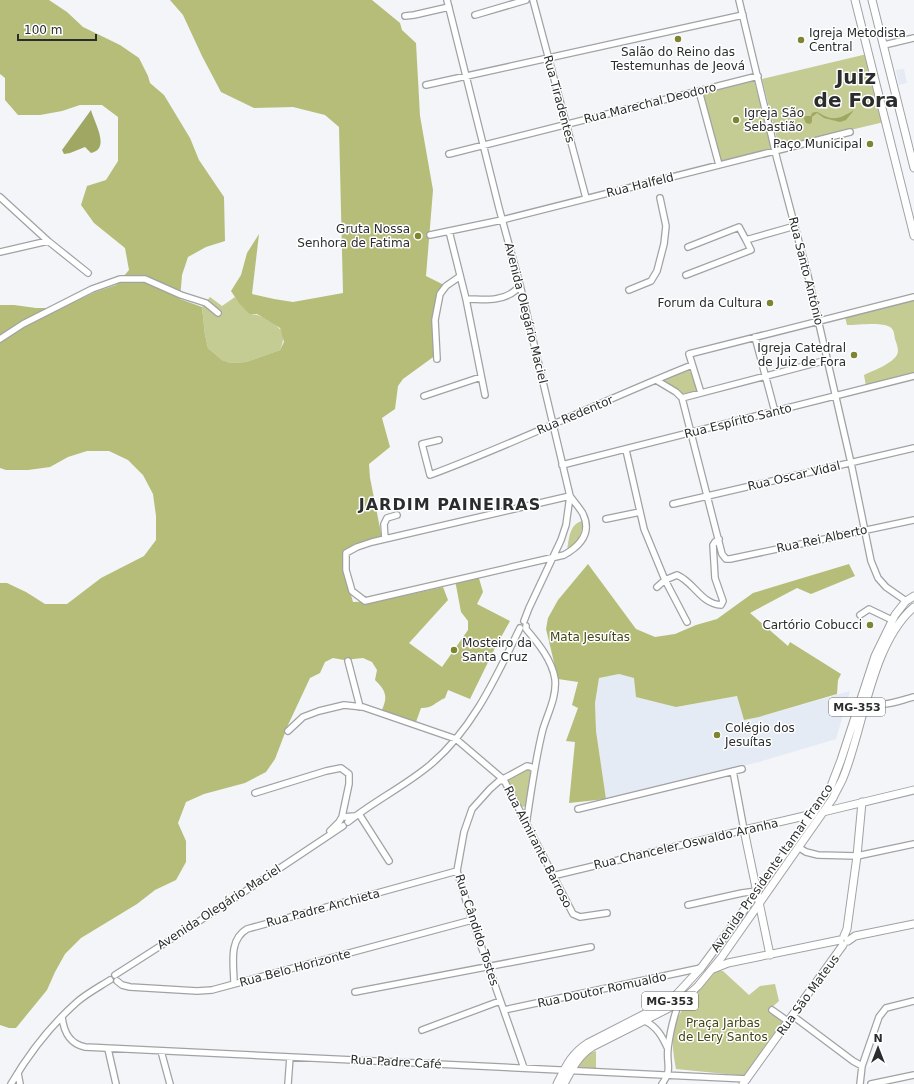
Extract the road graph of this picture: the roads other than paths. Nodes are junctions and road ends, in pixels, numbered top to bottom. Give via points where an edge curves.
1 (447, 0) edge
2 (526, 0) edge
3 (533, 0) edge
4 (739, 0) edge
5 (855, 0) edge
6 (872, 0) edge
7 (449, 7) junction
8 (475, 15) dead end
9 (743, 15) junction
10 (405, 16) dead end
11 (914, 38) edge
12 (884, 45) junction
13 (548, 58) junction
14 (466, 76) junction
15 (758, 76) junction
16 (426, 85) dead end
17 (699, 91) junction
18 (566, 125) junction
19 (850, 132) dead end
20 (483, 145) junction
21 (776, 151) junction
22 (449, 154) dead end
23 (719, 165) junction
24 (914, 168) edge
25 (0, 197) edge
26 (586, 198) junction
27 (660, 198) dead end
28 (502, 220) junction
29 (795, 226) junction
30 (449, 232) junction
31 (430, 236) dead end
32 (914, 236) edge
33 (48, 240) junction
34 (746, 240) junction
35 (688, 247) dead end
36 (0, 252) edge
37 (88, 273) dead end
38 (686, 275) dead end
39 (459, 277) junction
40 (520, 285) junction
41 (629, 290) dead end
42 (914, 297) edge
43 (466, 299) junction
44 (218, 313) dead end
45 (818, 321) junction
46 (755, 337) junction
47 (0, 339) edge
48 (437, 359) dead end
49 (827, 360) junction
50 (692, 365) junction
51 (766, 376) junction
52 (914, 376) edge
53 (481, 377) junction
54 (656, 380) junction
55 (701, 394) junction
56 (485, 395) dead end
57 (424, 396) dead end
58 (835, 396) junction
59 (682, 398) junction
60 (775, 412) junction
61 (553, 425) junction
62 (691, 433) junction
63 (439, 440) dead end
64 (914, 448) edge
65 (626, 450) junction
66 (851, 463) junction
67 (562, 465) junction
68 (570, 496) junction
69 (708, 496) junction
70 (673, 504) dead end
71 (640, 512) junction
72 (397, 515) dead end
73 (606, 519) dead end
74 (914, 520) edge
75 (866, 530) junction
76 (385, 539) junction
77 (719, 539) junction
78 (552, 557) junction
79 (665, 580) junction
80 (657, 587) dead end
81 (914, 596) edge
82 (906, 601) junction
83 (914, 607) edge
84 (860, 615) dead end
85 (892, 620) junction
86 (687, 622) dead end
87 (523, 625) junction
88 (888, 642) junction
89 (348, 661) dead end
90 (914, 697) edge
91 (866, 700) junction
92 (360, 707) junction
93 (288, 731) dead end
94 (456, 739) junction
95 (534, 769) junction
96 (742, 769) dead end
97 (733, 771) junction
98 (503, 780) junction
99 (914, 790) edge
100 (255, 793) dead end
101 (862, 802) junction
102 (529, 806) junction
103 (518, 808) junction
104 (578, 809) dead end
105 (824, 811) junction
106 (813, 814) junction
107 (357, 815) junction
108 (344, 821) junction
109 (526, 825) junction
110 (744, 830) junction
111 (914, 844) edge
112 (798, 847) junction
113 (857, 856) junction
114 (390, 861) dead end
115 (457, 871) junction
116 (552, 876) junction
117 (757, 891) junction
118 (742, 892) junction
119 (749, 902) junction
120 (759, 904) junction
121 (688, 905) dead end
122 (607, 913) dead end
123 (472, 920) junction
124 (914, 924) edge
125 (846, 940) junction
126 (591, 947) dead end
127 (770, 955) junction
128 (720, 958) junction
129 (728, 963) junction
130 (488, 967) junction
131 (701, 968) junction
132 (711, 970) junction
133 (116, 978) junction
134 (234, 984) junction
135 (355, 992) dead end
136 (500, 1001) junction
137 (914, 1001) edge
138 (679, 1003) junction
139 (504, 1010) junction
140 (772, 1010) dead end
141 (62, 1018) junction
142 (791, 1019) junction
143 (645, 1021) junction
144 (422, 1030) dead end
145 (108, 1048) junction
146 (668, 1050) junction
147 (161, 1051) junction
148 (290, 1057) junction
149 (862, 1066) junction
150 (524, 1068) junction
151 (568, 1070) junction
152 (18, 1073) junction
153 (669, 1075) junction
154 (914, 1075) edge
155 (745, 1081) edge
156 (11, 1084) edge
157 (20, 1084) edge
158 (114, 1084) edge
159 (170, 1084) edge
160 (288, 1084) edge
161 (557, 1084) edge
162 (564, 1084) edge
163 (662, 1084) edge
164 (860, 1084) edge
165 (871, 1084) edge

1 - 7 street, Avenida Olegário Maciel
2 - 8 street
3 - 13 street, Rua Tiradentes
4 - 9 street, Rua Santo Antônio
5 - 32 main road
6 - 12 main road
7 - 10 street
7 - 14 street, Avenida Olegário Maciel
9 - 13 street
9 - 15 street, Rua Santo Antônio
11 - 12 street
12 - 24 main road
13 - 14 street
13 - 18 street, Rua Tiradentes
14 - 16 street
14 - 20 street, Avenida Olegário Maciel
15 - 17 street, Rua Marechal Deodoro
15 - 21 street, Rua Santo Antônio
17 - 18 street, Rua Marechal Deodoro
17 - 23 street
18 - 20 street, Rua Marechal Deodoro
18 - 26 street, Rua Tiradentes
19 - 21 street, Rua Halfeld
20 - 22 street, Rua Marechal Deodoro
20 - 28 street, Avenida Olegário Maciel
21 - 23 street, Rua Halfeld
21 - 29 street, Rua Santo Antônio
23 - 26 street, Rua Halfeld
25 - 33 street
26 - 28 street, Rua Halfeld
27 - 41 street via 666,226 657,271 651,281
28 - 30 street, Rua Halfeld
28 - 40 street, Avenida Olegário Maciel
29 - 34 street
29 - 45 street, Rua Santo Antônio
30 - 31 street, Rua Halfeld
30 - 39 street
33 - 36 street
33 - 37 street
34 - 35 street via 739,227
34 - 38 street via 751,250
39 - 43 street
39 - 48 street via 440,294 435,320
40 - 43 street via 517,291 510,295 481,300
40 - 61 street, Avenida Olegário Maciel
42 - 45 street
43 - 53 street
44 - 47 street via 206,303 145,279 120,280 92,289 23,324
45 - 46 street
45 - 49 street, Rua Santo Antônio
46 - 50 street via 689,354
46 - 51 street
49 - 51 street
49 - 58 street, Rua Santo Antônio
50 - 54 street, Rua Redentor
50 - 55 street
51 - 55 street
51 - 60 street
52 - 58 street, Rua Espírito Santo
53 - 56 street
53 - 57 street
54 - 59 street
54 - 61 street, Rua Redentor
55 - 59 street
58 - 60 street, Rua Espírito Santo
58 - 66 street, Rua Santo Antônio
59 - 62 street
60 - 62 street, Rua Espírito Santo
61 - 63 street, Rua Redentor via 430,475 422,444
61 - 67 street, Avenida Olegário Maciel
62 - 65 street, Rua Espírito Santo
62 - 69 street
64 - 66 street, Rua Oscar Vidal
65 - 67 street, Rua Espírito Santo
65 - 71 street
66 - 69 street, Rua Oscar Vidal
66 - 75 street, Rua Santo Antônio
67 - 68 street, Avenida Olegário Maciel
68 - 76 street
68 - 78 street, Avenida Olegário Maciel via 566,525
68 - 78 street via 583,514 586,522 585,532 582,541 574,549 564,555
69 - 70 street, Rua Oscar Vidal
69 - 77 street
71 - 73 street
71 - 79 street via 649,543
72 - 76 street via 387,518 384,524
74 - 75 street, Rua Rei Alberto
75 - 77 street, Rua Rei Alberto via 730,559 722,554
75 - 82 street, Rua Santo Antônio via 871,561 878,578 886,588
76 - 78 street via 346,553 346,570 352,591 365,601
77 - 79 street via 713,546 716,578 723,601 721,605 697,593 684,578 677,575
78 - 87 street, Avenida Olegário Maciel
79 - 80 street
79 - 86 street
81 - 82 main road, Avenida Presidente Itamar Franco / MG-353
82 - 85 main road, Avenida Presidente Itamar Franco / MG-353
82 - 88 main road via 906,607
83 - 88 main road, Avenida Presidente Itamar Franco / MG-353 via 903,618
84 - 85 street via 869,609
85 - 106 main road, Avenida Presidente Itamar Franco / MG-353 via 874,656 837,772
87 - 94 street, Avenida Olegário Maciel via 484,700
87 - 95 street via 551,665 555,680 554,694
88 - 91 main road, Avenida Presidente Itamar Franco / MG-353
89 - 92 street
90 - 91 street via 881,705
91 - 105 main road, Avenida Presidente Itamar Franco / MG-353 via 843,778
92 - 93 street, Rua Almirante Barroso via 344,705 319,711 303,717
92 - 94 street, Rua Almirante Barroso
94 - 98 street, Rua Almirante Barroso
94 - 107 street, Avenida Olegário Maciel via 426,768
95 - 98 street, Rua Cândido Tostes via 527,766
95 - 102 street
96 - 97 street
97 - 104 street
97 - 110 street
98 - 103 street, Rua Almirante Barroso
98 - 115 street, Rua Cândido Tostes via 490,789 472,809 464,832
99 - 101 main road, Rua Chanceler Oswaldo Aranha
100 - 108 street via 341,768 349,774
101 - 105 main road, Rua Chanceler Oswaldo Aranha
101 - 113 main road, Rua São Mateus
102 - 103 street via 524,810
102 - 109 street
103 - 109 street, Rua Almirante Barroso
105 - 106 main road, Rua Chanceler Oswaldo Aranha
105 - 112 main road, Avenida Presidente Itamar Franco / MG-353
106 - 110 main road, Rua Chanceler Oswaldo Aranha
106 - 117 main road, Avenida Presidente Itamar Franco / MG-353
107 - 108 street, Avenida Olegário Maciel
107 - 114 street
108 - 133 street, Avenida Olegário Maciel via 322,839
109 - 116 street, Rua Almirante Barroso
110 - 116 street, Rua Chanceler Oswaldo Aranha
110 - 117 main road
111 - 113 street
112 - 113 street via 818,855
112 - 120 main road, Avenida Presidente Itamar Franco / MG-353
113 - 125 main road, Rua São Mateus
115 - 123 street, Rua Cândido Tostes
115 - 134 street, Rua Padre Anchieta via 247,929 235,943
116 - 122 street, Rua Almirante Barroso via 575,916
117 - 118 street
117 - 119 main road, Avenida Presidente Itamar Franco / MG-353
117 - 120 main road
118 - 119 street
118 - 121 street
119 - 120 main road
119 - 131 main road, Avenida Presidente Itamar Franco / MG-353
120 - 127 main road
120 - 128 main road, Avenida Presidente Itamar Franco / MG-353
123 - 130 street, Rua Cândido Tostes
123 - 134 street, Rua Belo Horizonte
124 - 125 main road
125 - 127 main road
125 - 142 main road, Rua São Mateus
126 - 130 street
127 - 129 main road
128 - 129 street
128 - 132 main road, Avenida Presidente Itamar Franco / MG-353
129 - 132 main road
130 - 135 street
130 - 136 street, Rua Cândido Tostes
131 - 139 street, Rua Doutor Romualdo
131 - 151 main road, Avenida Presidente Itamar Franco / MG-353 via 668,1002 578,1049 568,1063
132 - 138 main road, Avenida Presidente Itamar Franco / MG-353
133 - 134 street, Rua Belo Horizonte via 122,985 130,987 198,991
133 - 141 street, Rua Belo Horizonte via 77,1002
136 - 139 street, Rua Cândido Tostes
136 - 144 street
137 - 149 street via 886,1008 879,1017
138 - 143 main road, Avenida Presidente Itamar Franco / MG-353
138 - 146 street via 672,1022
139 - 150 street, Rua Cândido Tostes
140 - 142 street
141 - 145 street, Rua Padre Café via 68,1037 78,1046
141 - 152 street via 40,1042
142 - 149 street
142 - 155 main road, Rua São Mateus
143 - 146 street via 659,1032
143 - 151 main road, Avenida Presidente Itamar Franco / MG-353 via 592,1047
145 - 147 street, Rua Padre Café
145 - 158 street
146 - 153 street
147 - 148 street, Rua Padre Café
147 - 159 street
148 - 150 street, Rua Padre Café
148 - 160 street
149 - 164 street
150 - 151 street, Rua Padre Café
151 - 153 street, Rua Padre Café
151 - 161 main road, Avenida Presidente Itamar Franco / MG-353
151 - 162 main road, Avenida Presidente Itamar Franco / MG-353
152 - 156 street
152 - 157 street
153 - 155 street, Rua Padre Café
153 - 163 street
154 - 165 street

